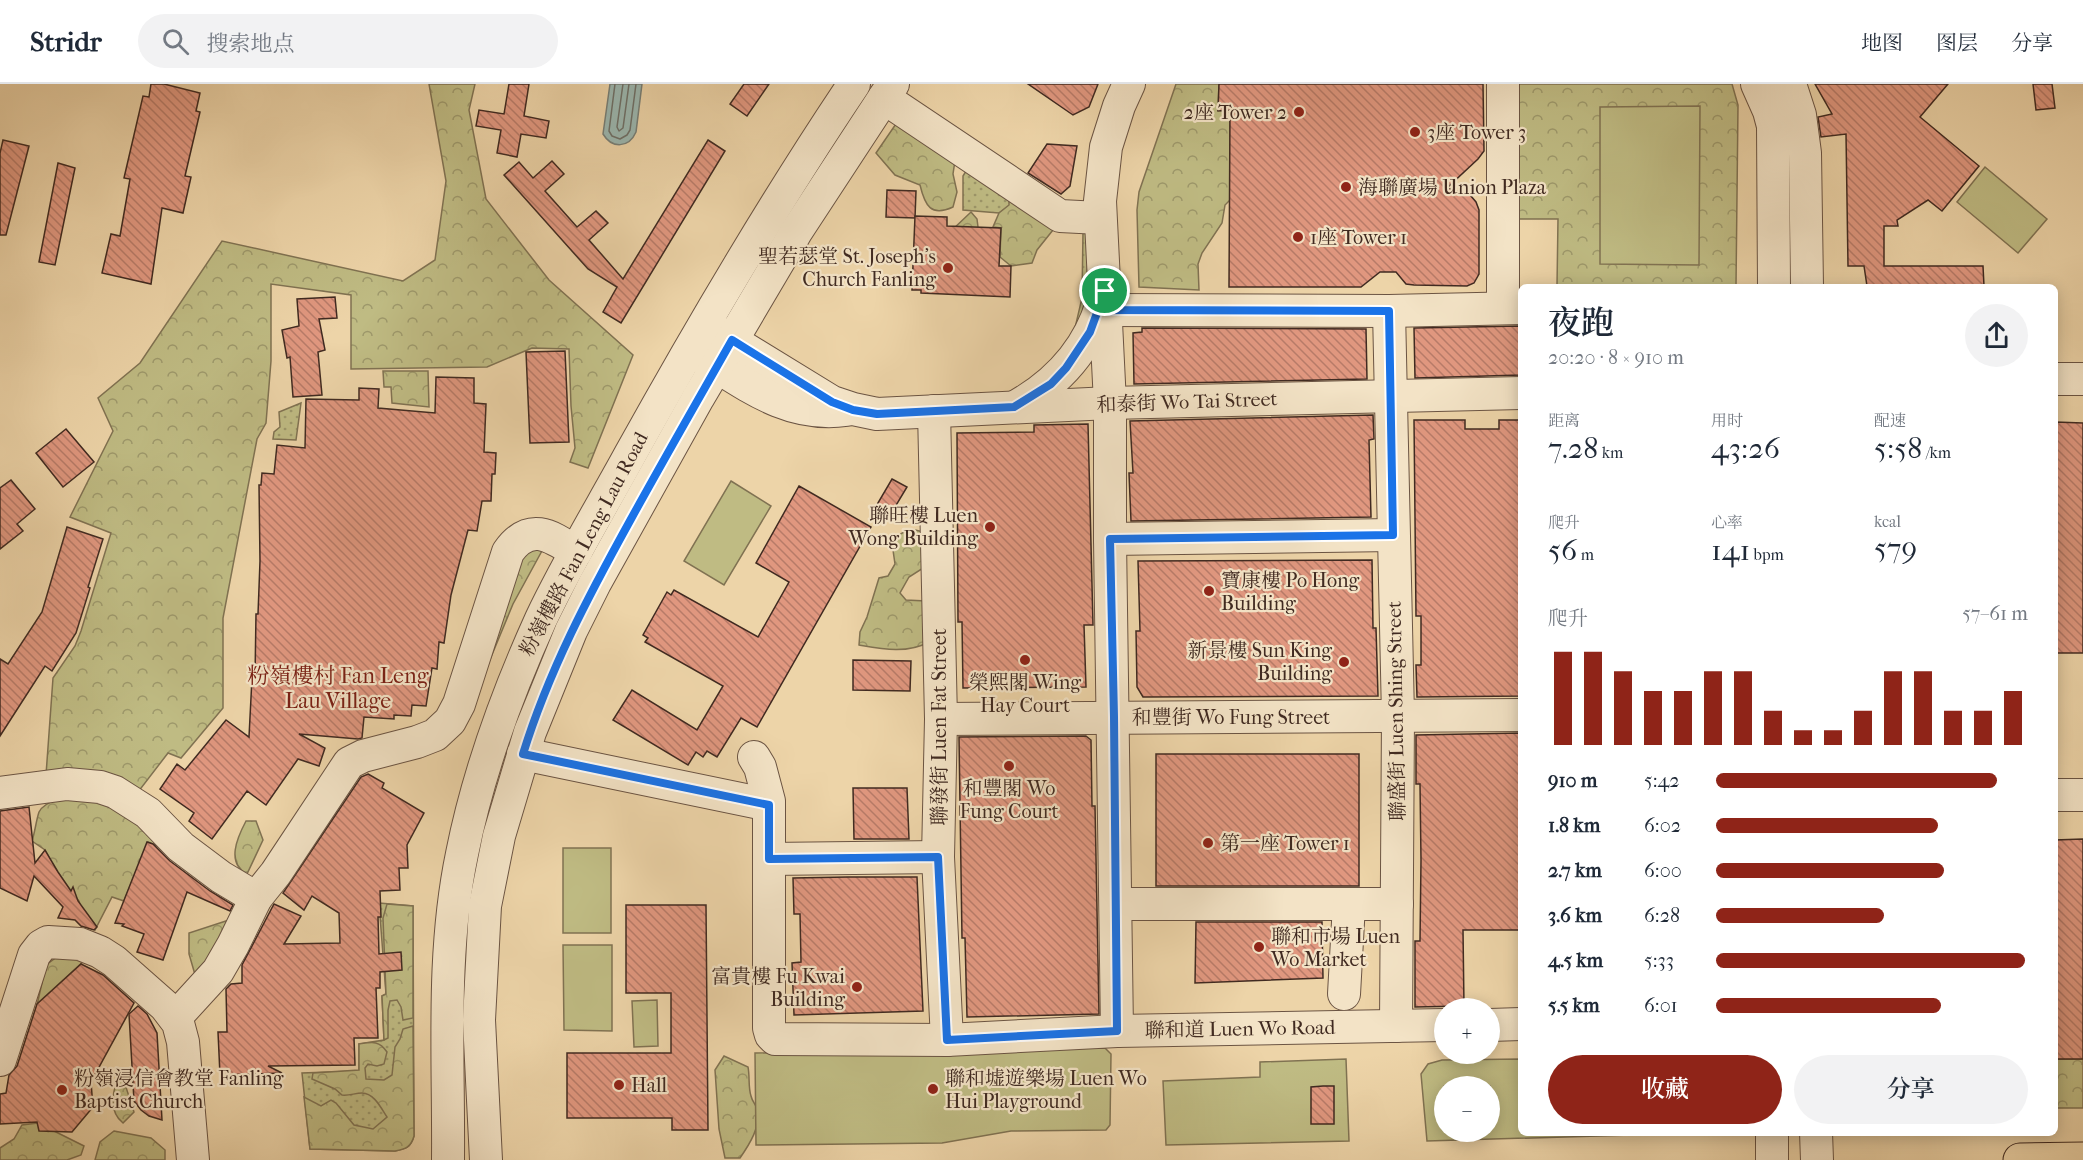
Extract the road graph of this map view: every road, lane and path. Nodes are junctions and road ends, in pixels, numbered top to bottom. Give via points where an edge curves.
1 (855, 84) edge
2 (1129, 84) edge
3 (1503, 84) edge
4 (1757, 84) edge
5 (1790, 84) edge
6 (888, 91) edge
7 (1100, 219) junction
8 (1774, 284) edge
9 (1807, 284) edge
10 (1106, 300) junction
11 (1512, 308) edge
12 (1389, 311) junction
13 (697, 337) junction
14 (724, 354) junction
15 (2058, 379) edge
16 (2083, 379) edge
17 (2058, 391) edge
18 (2083, 391) edge
19 (1518, 393) edge
20 (1391, 396) junction
21 (1110, 404) junction
22 (1014, 407) junction
23 (934, 411) junction
24 (865, 412) junction
25 (936, 487) junction
26 (1393, 535) junction
27 (1110, 539) junction
28 (576, 552) junction
29 (1518, 715) edge
30 (1398, 716) junction
31 (1114, 717) junction
32 (941, 719) junction
33 (523, 754) junction
34 (754, 757) dead end
35 (0, 793) edge
36 (2058, 795) edge
37 (2083, 795) edge
38 (769, 805) junction
39 (938, 857) junction
40 (769, 859) junction
41 (256, 898) junction
42 (1116, 904) junction
43 (1349, 904) junction
44 (1397, 904) junction
45 (1344, 994) dead end
46 (175, 1018) junction
47 (1518, 1024) edge
48 (1434, 1025) edge
49 (1500, 1025) edge
50 (1396, 1026) junction
51 (1117, 1031) junction
52 (947, 1040) junction
53 (0, 1060) edge
54 (1772, 1136) edge
55 (1816, 1136) edge
56 (2083, 1159) edge
57 (193, 1160) edge
58 (448, 1160) edge
59 (486, 1160) edge
60 (1772, 1160) edge
61 (1816, 1160) edge
62 (2020, 1160) edge

1 - 13 street, 粉嶺樓路 Fan Leng Lau Road via 788,183
2 - 7 street via 1106,147
3 - 11 street
4 - 8 street via 1773,126
5 - 9 street via 1803,133
6 - 7 street via 1060,216
6 - 14 street, 粉嶺樓路 Fan Leng Lau Road via 806,215
7 - 10 street
10 - 12 street
10 - 21 street
10 - 22 street via 1066,368 1051,384
11 - 12 street
12 - 20 street, 聯盛街 Luen Shing Street
13 - 14 street, 和泰街 Wo Tai Street
13 - 28 street, 粉嶺樓路 Fan Leng Lau Road
14 - 24 street, 和泰街 Wo Tai Street via 832,402
14 - 33 street, 粉嶺樓路 Fan Leng Lau Road via 590,593 549,681
15 - 16 street
17 - 18 street
19 - 20 street, 和泰街 Wo Tai Street
20 - 21 street, 和泰街 Wo Tai Street
20 - 26 street, 聯盛街 Luen Shing Street
21 - 22 street, 和泰街 Wo Tai Street
21 - 27 street
22 - 23 street, 和泰街 Wo Tai Street
23 - 24 street, 和泰街 Wo Tai Street
23 - 25 street, 聯發街 Luen Fat Street
24 - 25 street, 聯發街 Luen Fat Street via 900,425 930,465
25 - 32 street, 聯發街 Luen Fat Street
26 - 27 street
26 - 30 street, 聯盛街 Luen Shing Street
27 - 31 street
28 - 41 street via 544,534 527,535 513,545 450,721 426,739 371,753 349,764
28 - 58 street, 粉嶺樓路 Fan Leng Lau Road via 542,618 500,721 462,853 446,984
29 - 30 street, 和豐街 Wo Fung Street
30 - 31 street, 和豐街 Wo Fung Street
30 - 44 street, 聯盛街 Luen Shing Street
31 - 32 street, 和豐街 Wo Fung Street
31 - 42 street
32 - 39 street, 聯發街 Luen Fat Street
33 - 38 street
33 - 59 street, 粉嶺樓路 Fan Leng Lau Road via 499,836 485,906 479,1020
34 - 38 street via 760,766
35 - 41 street via 67,784 115,792 148,813 181,847
36 - 37 street
38 - 40 street
39 - 40 street
39 - 52 street, 聯發街 Luen Fat Street
40 - 52 street, 聯和道 Luen Wo Road via 771,1035 785,1040
41 - 46 street via 218,971
42 - 43 street
42 - 51 street
43 - 44 street
43 - 45 street
44 - 50 street, 聯盛街 Luen Shing Street
46 - 53 street via 100,952 80,944 48,942 34,955
46 - 57 street via 183,1042
47 - 49 street
48 - 50 street, 聯和道 Luen Wo Road
50 - 51 street, 聯和道 Luen Wo Road
51 - 52 street, 聯和道 Luen Wo Road
54 - 60 street
55 - 61 street
56 - 62 main road

